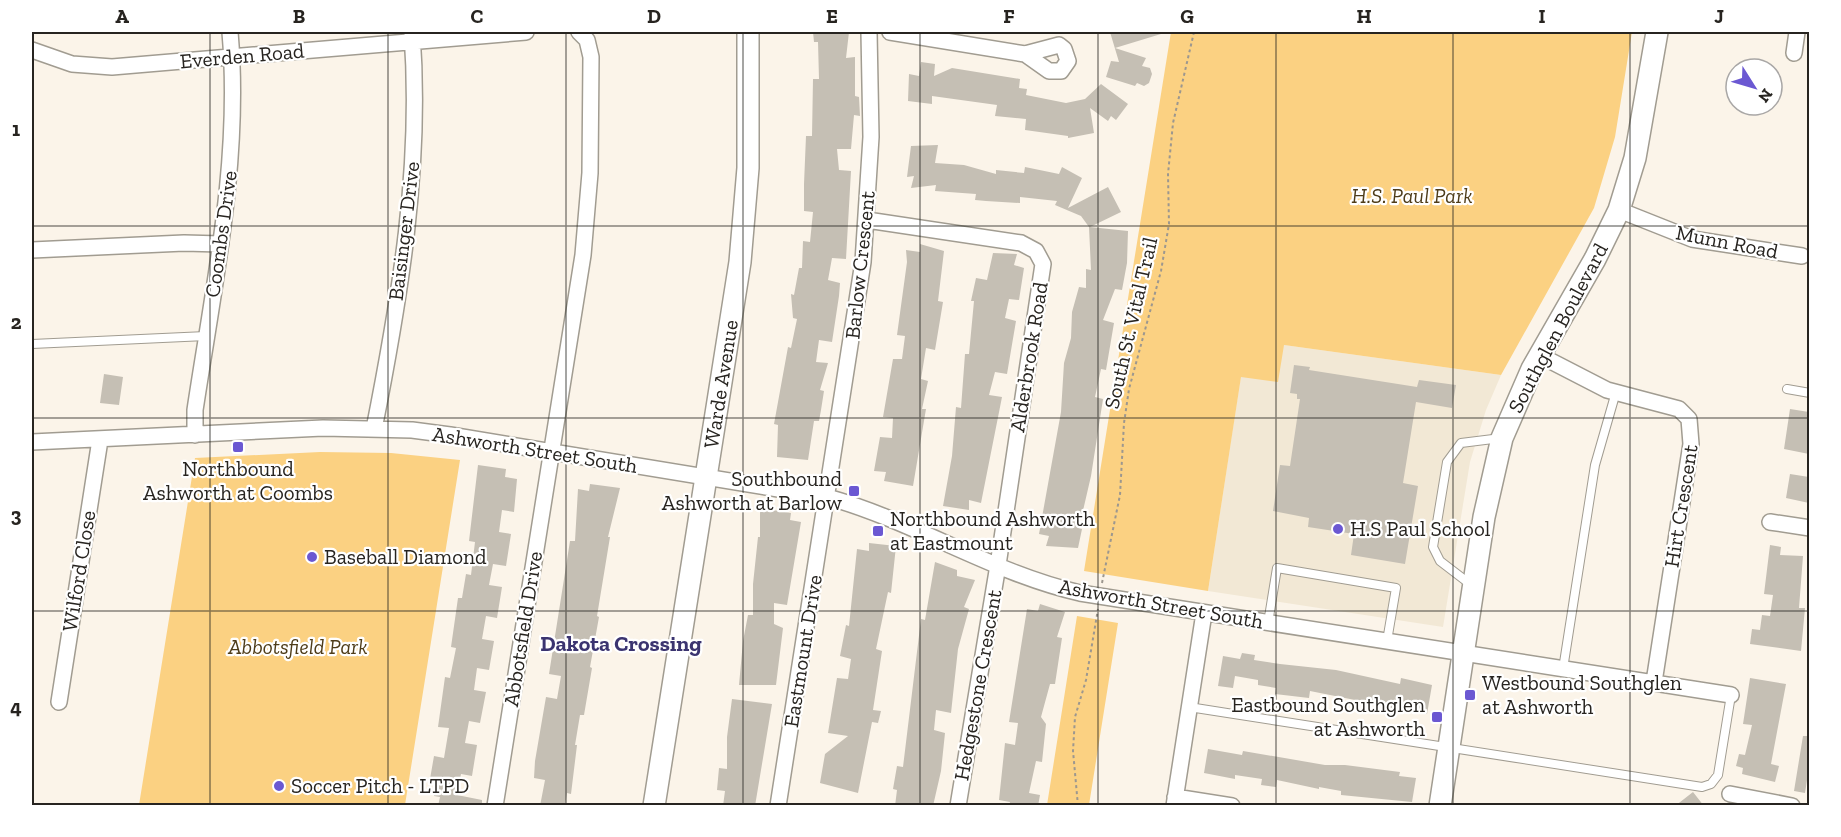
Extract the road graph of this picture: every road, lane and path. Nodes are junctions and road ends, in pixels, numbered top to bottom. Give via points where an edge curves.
1 (230, 32) edge
2 (526, 32) edge
3 (579, 32) edge
4 (748, 32) edge
5 (874, 32) edge
6 (890, 32) edge
7 (1194, 32) edge
8 (1657, 32) edge
9 (1797, 32) edge
10 (412, 36) edge
11 (32, 50) edge
12 (1794, 53) dead end
13 (1025, 54) dead end
14 (232, 56) junction
15 (1619, 210) junction
16 (867, 220) junction
17 (221, 244) junction
18 (32, 250) edge
19 (1802, 256) dead end
20 (206, 336) junction
21 (32, 344) edge
22 (1541, 356) junction
23 (1787, 388) dead end
24 (1616, 392) junction
25 (1809, 393) edge
26 (374, 429) junction
27 (195, 435) junction
28 (1502, 438) junction
29 (100, 440) junction
30 (32, 442) edge
31 (552, 452) junction
32 (706, 477) junction
33 (827, 497) junction
34 (1770, 522) dead end
35 (1809, 528) edge
36 (998, 565) junction
37 (1102, 586) dead end
38 (1474, 587) junction
39 (1098, 607) dead end
40 (1204, 613) junction
41 (1268, 623) junction
42 (1386, 642) junction
43 (1462, 653) junction
44 (1563, 669) junction
45 (1654, 682) junction
46 (1731, 695) joint
47 (59, 702) dead end
48 (1189, 707) junction
49 (1448, 748) junction
50 (1730, 794) dead end
51 (1174, 801) edge
52 (495, 806) edge
53 (654, 806) edge
54 (778, 806) edge
55 (958, 806) edge
56 (1078, 806) edge
57 (1232, 806) edge
58 (1440, 806) edge
59 (1792, 806) edge

1 - 14 street, Coombs Drive
2 - 10 street, Everden Road
3 - 31 street via 587,40 591,57 590,183 583,255
4 - 32 street, Warde Avenue via 750,121 745,213
5 - 16 street, Barlow Crescent
6 - 13 street
7 - 37 path, South St. Vital Trail via 1173,123 1169,224 1161,271 1129,388 1120,495
8 - 15 street, Southglen Boulevard via 1635,158
9 - 12 street
10 - 14 street, Everden Road
10 - 26 street, Baisinger Drive via 414,151 410,206
11 - 14 street, Everden Road via 72,64 102,67
14 - 17 street, Coombs Drive via 232,149
15 - 19 street, Munn Road via 1692,239
15 - 22 street, Southglen Boulevard
16 - 33 street, Barlow Crescent
16 - 36 street, Alderbrook Road via 1021,243 1033,248 1042,260
17 - 18 street
17 - 20 street, Coombs Drive
20 - 21 lane
20 - 27 street, Coombs Drive
22 - 24 street, Hirt Crescent
22 - 28 street, Southglen Boulevard
23 - 25 lane
24 - 44 lane via 1595,465
24 - 45 street, Hirt Crescent via 1679,409 1691,426
26 - 27 street, Ashworth Street South
26 - 31 street, Ashworth Street South via 412,430
27 - 29 street, Ashworth Street South
28 - 38 street, Southglen Boulevard via 1484,517
28 - 38 lane via 1461,443 1447,462 1433,547 1440,561
29 - 30 street, Ashworth Street South
29 - 47 street, Wilford Close
31 - 32 street, Ashworth Street South
31 - 52 street, Abbotsfield Drive
32 - 33 street, Ashworth Street South
32 - 53 street, Warde Avenue
33 - 36 street, Ashworth Street South via 868,510
33 - 54 street, Eastmount Drive
34 - 35 street
36 - 40 street, Ashworth Street South via 1066,590
36 - 55 street, Hedgestone Crescent
38 - 43 street, Southglen Boulevard
39 - 56 path via 1086,680 1075,717 1073,751
40 - 41 street, Ashworth Street South
40 - 48 street
41 - 42 street, Ashworth Street South
41 - 42 lane via 1277,568 1396,588
42 - 43 street, Ashworth Street South
43 - 44 street, Ashworth Street South
43 - 49 street, Southglen Boulevard
44 - 45 street, Ashworth Street South
45 - 46 street, Ashworth Street South
46 - 49 lane via 1718,775 1706,787
48 - 49 lane
48 - 51 street
49 - 58 street, Southglen Boulevard
50 - 59 street
51 - 57 street

